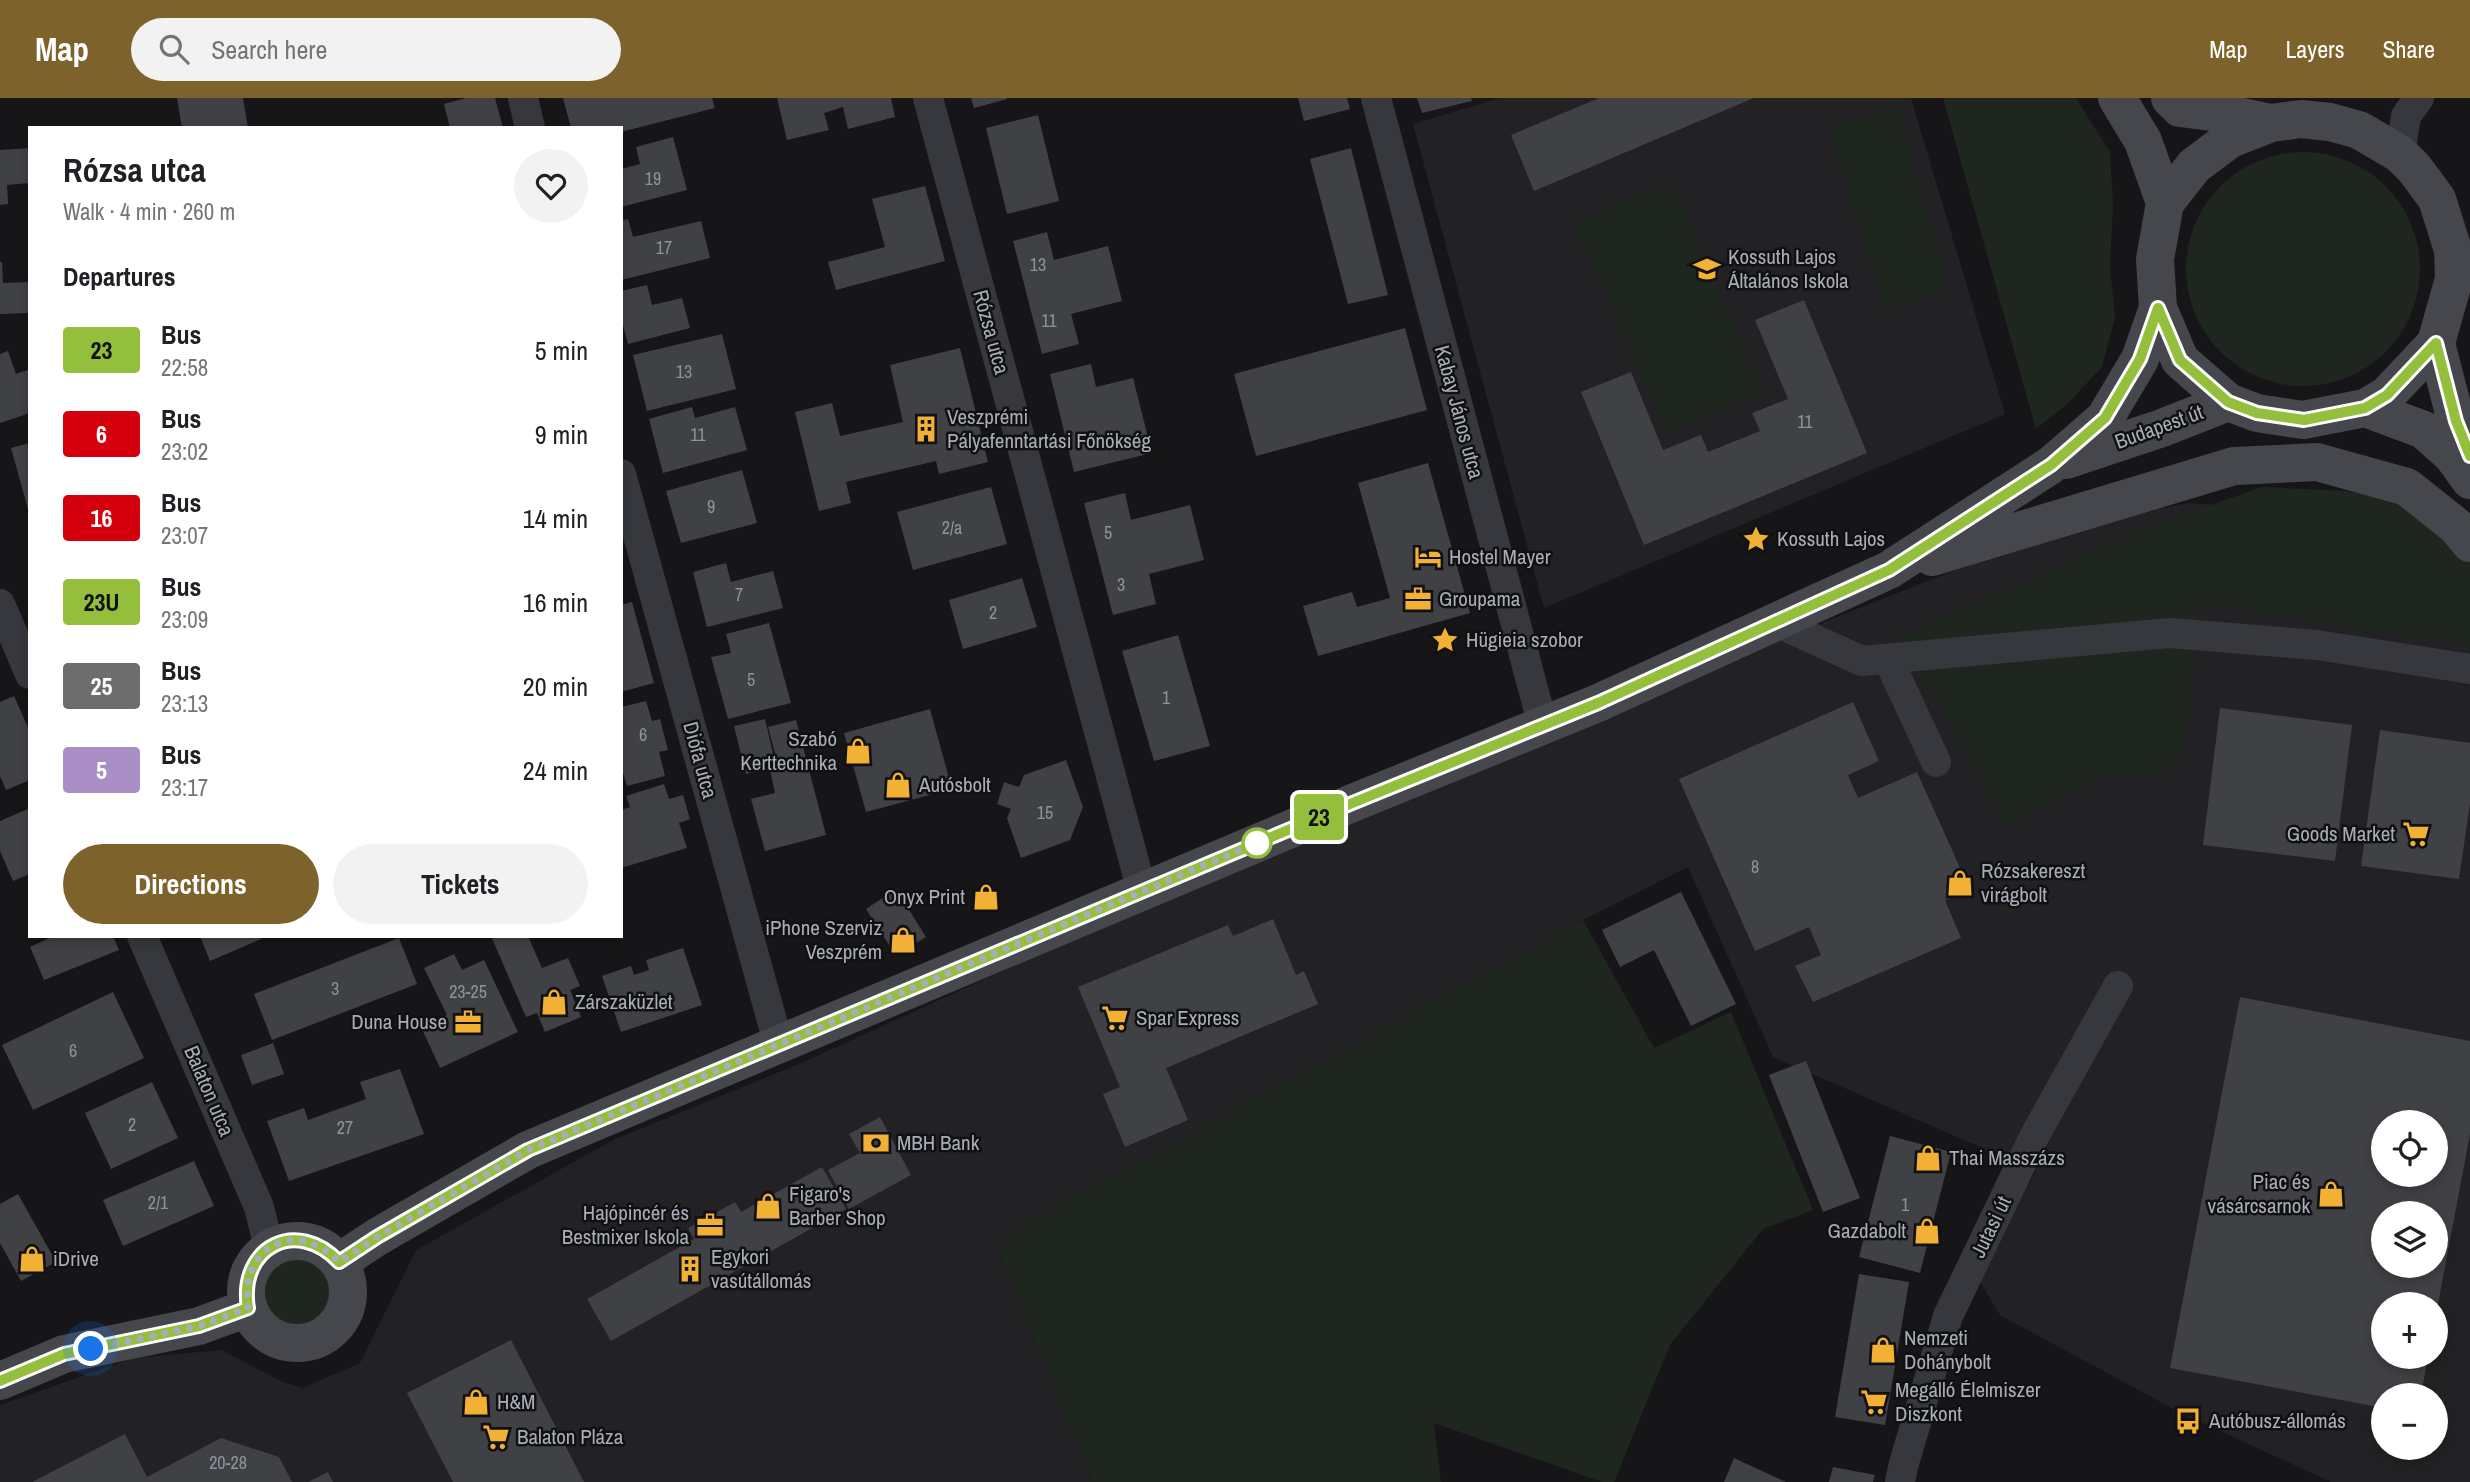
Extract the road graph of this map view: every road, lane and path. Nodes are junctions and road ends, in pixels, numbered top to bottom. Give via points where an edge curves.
1 (523, 98) edge
2 (928, 98) edge
3 (1376, 98) edge
4 (2117, 98) edge
5 (2170, 98) edge
6 (2418, 98) edge
7 (2271, 123) junction
8 (530, 126) edge
9 (2400, 154) junction
10 (2165, 203) junction
11 (2454, 203) edge
12 (2460, 294) edge
13 (2158, 308) junction
14 (2436, 343) junction
15 (2228, 402) junction
16 (2365, 408) junction
17 (2470, 456) edge
18 (2051, 465) junction
19 (2470, 480) edge
20 (623, 481) edge
21 (2470, 543) edge
22 (1889, 570) junction
23 (0, 604) edge
24 (1776, 622) junction
25 (1888, 659) junction
26 (17, 665) edge
27 (2470, 669) edge
28 (1543, 726) junction
29 (1936, 762) dead end
30 (1142, 891) junction
31 (143, 938) edge
32 (2118, 986) dead end
33 (779, 1046) junction
34 (269, 1248) junction
35 (339, 1262) junction
36 (248, 1308) junction
37 (0, 1381) edge
38 (1900, 1482) edge

1 - 8 street
2 - 30 street, Rózsa utca
3 - 28 street, Kabay János utca
4 - 10 main road via 2143,141
5 - 7 main road via 2180,108
6 - 9 street via 2406,116
7 - 9 main road, Budapest út via 2330,122 2358,130
7 - 10 main road, Budapest út via 2230,139 2194,166
9 - 11 main road, Budapest út
10 - 13 main road, Budapest út via 2155,259
11 - 12 main road, Budapest út via 2455,279
12 - 14 main road, Budapest út
13 - 15 main road, Budapest út via 2180,360
13 - 18 main road, Budapest út via 2140,359 2105,418
14 - 16 main road, Budapest út via 2387,395
14 - 17 main road
15 - 16 main road, Budapest út via 2257,413 2304,420
15 - 18 main road, Budapest út
16 - 19 main road via 2424,430 2452,455
18 - 22 main road, Budapest út
20 - 33 street, Diófa utca
21 - 22 main road via 2407,487 2317,463 2234,466
22 - 24 main road, Budapest út
23 - 26 street
24 - 25 street via 1862,661
24 - 28 main road, Budapest út
25 - 27 street via 2171,633 2317,645
25 - 29 street
28 - 30 main road, Budapest út
30 - 33 main road, Budapest út
31 - 34 street, Balaton utca via 259,1207
32 - 38 street, Jutasi út via 2035,1135 1948,1316
33 - 35 main road, Budapest út via 528,1150
34 - 35 main road via 292,1241 315,1243
34 - 36 main road via 248,1274
35 - 36 main road via 347,1282 347,1303 338,1323 322,1337 305,1343 270,1336 256,1324
36 - 37 main road via 199,1326 64,1354

